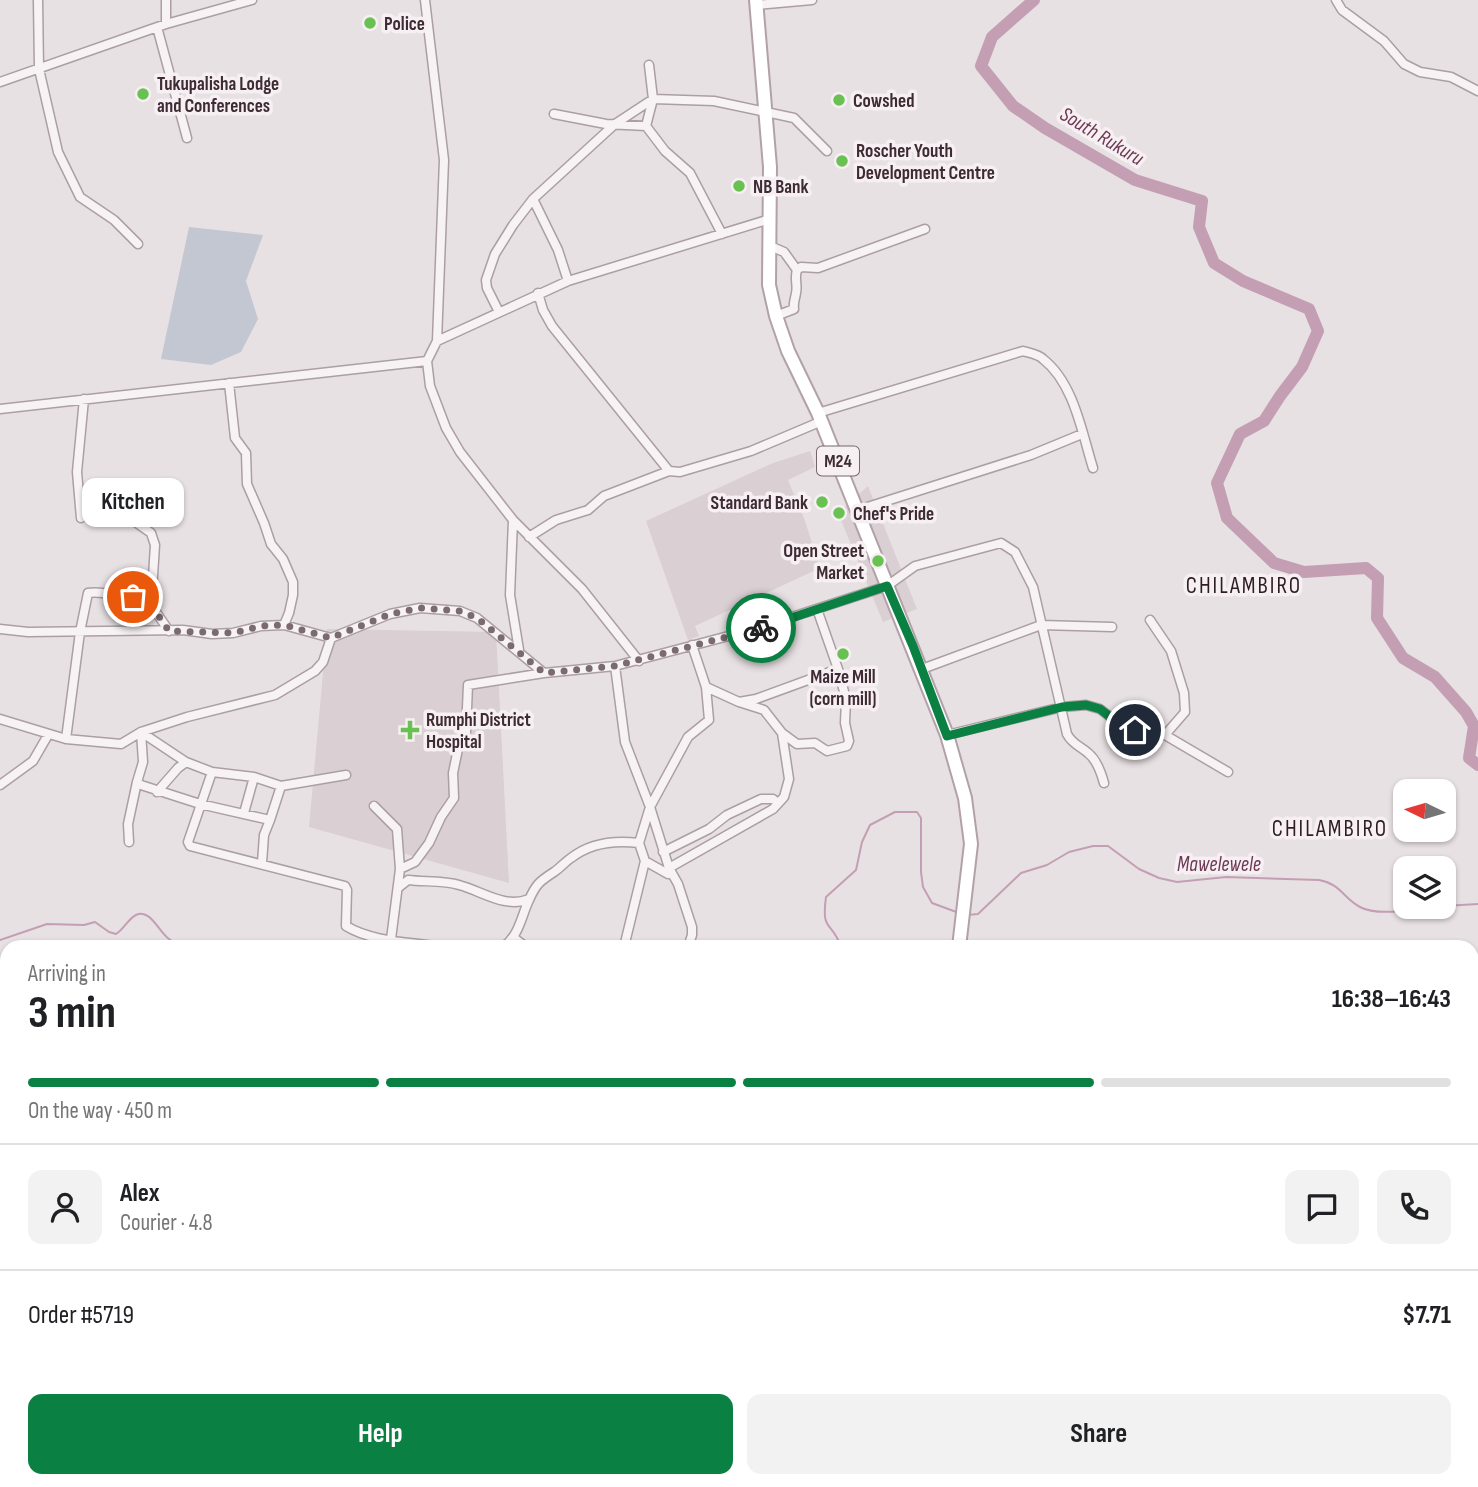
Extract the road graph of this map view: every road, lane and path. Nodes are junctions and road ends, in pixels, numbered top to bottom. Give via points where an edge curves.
1 (38, 0) edge
2 (166, 0) edge
3 (252, 0) edge
4 (425, 0) edge
5 (812, 0) edge
6 (1336, 0) edge
7 (756, 3) edge
8 (166, 24) junction
9 (157, 27) junction
10 (649, 65) dead end
11 (39, 69) junction
12 (0, 82) edge
13 (1478, 91) edge
14 (653, 99) junction
15 (766, 112) junction
16 (554, 114) dead end
17 (615, 124) junction
18 (646, 126) junction
19 (187, 138) dead end
20 (827, 151) dead end
21 (533, 199) junction
22 (770, 219) junction
23 (925, 229) dead end
24 (722, 234) junction
25 (138, 244) dead end
26 (768, 245) junction
27 (797, 270) junction
28 (568, 281) junction
29 (538, 293) junction
30 (499, 312) junction
31 (776, 316) junction
32 (438, 341) junction
33 (427, 361) junction
34 (229, 383) junction
35 (84, 399) junction
36 (0, 409) edge
37 (820, 417) junction
38 (1082, 434) junction
39 (1093, 468) dead end
40 (668, 471) junction
41 (858, 510) junction
42 (81, 518) dead end
43 (513, 520) junction
44 (134, 521) dead end
45 (529, 537) junction
46 (887, 586) junction
47 (145, 596) junction
48 (817, 609) junction
49 (1150, 620) dead end
50 (284, 625) junction
51 (1041, 625) junction
52 (1112, 627) dead end
53 (0, 629) edge
54 (169, 631) junction
55 (80, 632) junction
56 (331, 638) junction
57 (692, 645) junction
58 (519, 650) junction
59 (639, 660) junction
60 (615, 666) junction
61 (838, 668) junction
62 (922, 668) junction
63 (544, 673) junction
64 (706, 687) junction
65 (739, 702) junction
66 (1062, 707) junction
67 (0, 719) edge
68 (141, 732) junction
69 (782, 733) junction
70 (1165, 734) junction
71 (48, 735) junction
72 (947, 736) junction
73 (66, 738) junction
74 (186, 762) junction
75 (212, 772) junction
76 (1228, 772) dead end
77 (346, 775) dead end
78 (254, 776) junction
79 (137, 782) junction
80 (1104, 783) dead end
81 (0, 785) edge
82 (281, 786) junction
83 (157, 792) junction
84 (778, 803) junction
85 (200, 804) junction
86 (374, 806) dead end
87 (650, 807) junction
88 (244, 813) junction
89 (270, 820) junction
90 (129, 842) dead end
91 (639, 843) junction
92 (663, 852) junction
93 (645, 860) junction
94 (262, 863) junction
95 (669, 868) junction
96 (400, 869) junction
97 (398, 888) junction
98 (529, 899) junction
99 (514, 938) junction
100 (381, 940) edge
101 (390, 940) edge
102 (512, 940) edge
103 (517, 940) edge
104 (626, 940) edge
105 (690, 940) edge
106 (961, 940) edge

1 - 11 street
2 - 8 street
3 - 8 street
4 - 32 street via 444,160
5 - 7 street
6 - 13 street via 1404,64 1451,77
7 - 15 main road, M24
8 - 9 street
9 - 11 street
9 - 19 street
10 - 14 street
11 - 12 street
11 - 25 street via 58,152 80,197 114,220
14 - 15 street via 714,101
14 - 17 street
14 - 18 street
15 - 20 street via 794,118
15 - 22 main road, M24
16 - 17 street
17 - 18 street
17 - 21 street
18 - 24 street via 690,173
21 - 28 street
21 - 30 street via 495,254 489,272 487,288
22 - 24 street
22 - 26 main road, M24
23 - 27 street via 818,268
24 - 28 street
26 - 27 street via 784,252
26 - 31 main road, M24
27 - 31 street via 794,309
28 - 29 street
29 - 30 street
29 - 40 street via 552,326
30 - 32 street
31 - 37 main road, M24
32 - 33 street
33 - 34 street
33 - 43 street via 430,386 446,428
34 - 35 street
34 - 50 street via 234,438 246,453 247,484 271,544 293,582
35 - 36 street
35 - 42 street via 77,472
37 - 38 street via 1023,351 1041,357 1053,369 1065,387
37 - 40 street via 751,451 680,472
37 - 41 main road, M24
38 - 39 street
38 - 41 street
40 - 45 street via 604,496 588,510 556,520
41 - 46 main road, M24
43 - 45 street
43 - 58 street via 510,595
44 - 47 street via 150,533 155,545 152,591
45 - 59 street via 582,589
46 - 48 street
46 - 51 street via 915,566 1001,543 1015,552 1033,587
46 - 62 main road, M24
47 - 54 street
47 - 55 street via 88,593
48 - 57 street
48 - 61 street
49 - 70 street via 1171,651 1184,694 1185,712
50 - 54 street via 233,633
50 - 56 street
51 - 52 street
51 - 62 street
51 - 66 street
53 - 55 street
54 - 55 street
55 - 73 street
56 - 58 street via 390,614 420,608 460,611 477,618
56 - 68 street via 315,671 275,695
57 - 59 street
57 - 64 street
58 - 63 street
59 - 60 street
60 - 63 street
60 - 87 street via 625,741
61 - 65 street
61 - 69 street via 846,699 847,746 827,751 815,743 797,744
62 - 72 main road, M24
63 - 96 street via 468,685 466,732 453,773 454,798 415,862
64 - 65 street
64 - 87 street via 709,720 688,737
65 - 69 street via 764,710
66 - 70 street via 1086,705 1135,730
66 - 72 street
66 - 80 street via 1070,742 1091,754
67 - 71 street
68 - 73 street via 121,744
68 - 74 street
68 - 79 street via 143,762
69 - 84 street via 789,779
70 - 76 street
71 - 73 street
71 - 81 street via 33,761
72 - 106 main road, M24 via 965,798 971,844
74 - 75 street
74 - 83 street
75 - 78 street
75 - 85 street
77 - 82 street
78 - 82 street
78 - 88 street
79 - 83 street
79 - 90 street
82 - 89 street
83 - 85 street
84 - 92 street via 761,799
84 - 95 street
85 - 88 street
85 - 94 street via 190,846
86 - 96 street via 397,829
87 - 91 street
87 - 92 street
88 - 89 street
89 - 94 street
91 - 93 street
91 - 98 street via 595,845 573,856 544,877
92 - 95 street
93 - 95 street via 668,874
93 - 104 street
94 - 100 street via 345,886 346,926
95 - 105 street via 692,927
96 - 97 street
97 - 98 street via 408,880 456,884 505,902
97 - 101 street
98 - 99 street
99 - 102 street
99 - 103 street

